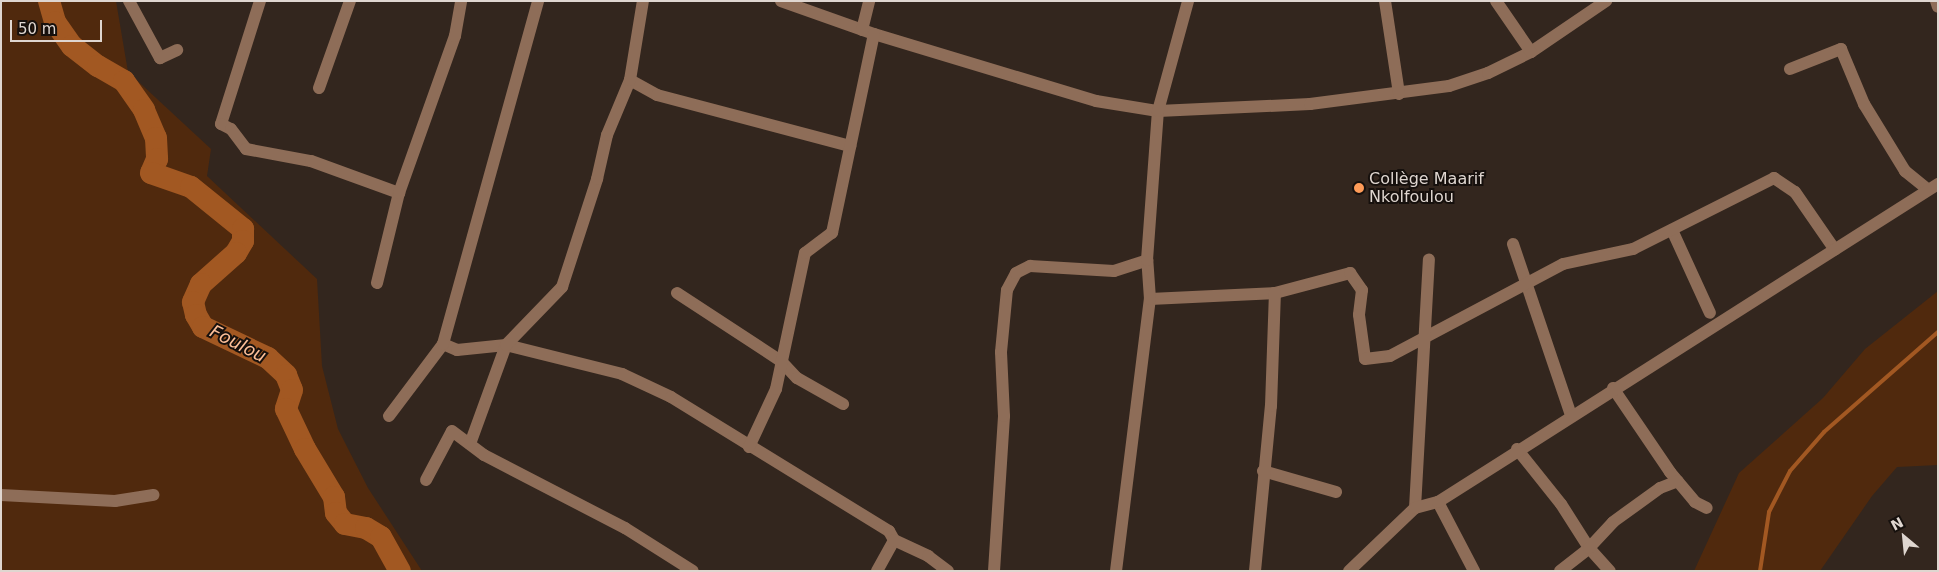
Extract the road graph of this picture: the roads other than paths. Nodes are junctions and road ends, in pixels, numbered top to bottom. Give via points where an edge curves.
1 (129, 1) edge
2 (260, 1) edge
3 (350, 1) edge
4 (462, 1) edge
5 (538, 1) edge
6 (644, 1) edge
7 (782, 1) edge
8 (869, 1) edge
9 (1188, 1) edge
10 (1385, 1) edge
11 (1496, 1) edge
12 (1606, 1) edge
13 (1936, 1) edge
14 (1938, 7) edge
15 (868, 32) junction
16 (177, 50) dead end
17 (1531, 52) junction
18 (1790, 69) dead end
19 (630, 80) junction
20 (320, 88) dead end
21 (1399, 94) junction
22 (1158, 111) junction
23 (850, 146) junction
24 (1932, 186) edge
25 (399, 193) junction
26 (1672, 230) junction
27 (1513, 244) dead end
28 (1834, 250) junction
29 (1429, 259) dead end
30 (1147, 260) junction
31 (377, 283) dead end
32 (1525, 285) junction
33 (1275, 293) junction
34 (677, 294) dead end
35 (1150, 298) junction
36 (1710, 313) dead end
37 (1426, 338) junction
38 (443, 344) junction
39 (506, 345) junction
40 (781, 361) junction
41 (1613, 388) junction
42 (843, 404) dead end
43 (1571, 415) junction
44 (389, 416) dead end
45 (470, 444) junction
46 (749, 447) junction
47 (1517, 449) junction
48 (1263, 472) junction
49 (426, 480) dead end
50 (1678, 481) junction
51 (1336, 492) dead end
52 (1, 495) edge
53 (154, 495) dead end
54 (1438, 502) junction
55 (1415, 508) junction
56 (1707, 508) dead end
57 (894, 540) junction
58 (1589, 548) junction
59 (1354, 569) edge
60 (694, 571) edge
61 (877, 571) edge
62 (948, 571) edge
63 (994, 571) edge
64 (1116, 571) edge
65 (1255, 571) edge
66 (1474, 571) edge
67 (1560, 571) edge
68 (1610, 571) edge

1 - 16 street via 160,58
2 - 25 street via 220,124 231,129 246,149 311,161
3 - 20 street
4 - 25 street via 455,36
5 - 38 street
6 - 19 street
7 - 15 street
8 - 15 street
9 - 22 street
10 - 21 street
11 - 17 street
12 - 17 street
13 - 14 street
15 - 22 street via 1096,101
15 - 23 street
17 - 21 street via 1488,73 1449,86
18 - 24 street via 1841,49 1864,104 1905,171
19 - 23 street via 657,95
19 - 39 street via 606,135 597,180 562,287
21 - 22 street via 1310,104
22 - 30 street
23 - 40 street via 832,233 805,253
24 - 28 street
25 - 31 street
26 - 28 street via 1774,178 1795,192
26 - 32 street via 1633,249 1563,264
26 - 36 street
27 - 32 street
28 - 41 street
29 - 37 street
30 - 35 street
30 - 63 street via 1114,271 1030,266 1016,273 1006,290 1001,352 1004,416
32 - 37 street
32 - 43 street
33 - 35 street
33 - 37 street via 1350,274 1362,290 1359,315 1365,360 1390,356
33 - 48 street via 1271,406
34 - 40 street
35 - 64 street
37 - 55 street
38 - 39 street via 457,350
38 - 44 street
39 - 45 street
39 - 46 street via 622,374 672,396
40 - 42 street via 797,378
40 - 46 street via 776,389
41 - 43 street
41 - 50 street
43 - 47 street
45 - 49 street via 452,431
45 - 60 street via 484,455 625,528
46 - 57 street via 889,531
47 - 54 street
47 - 58 street via 1561,504
48 - 51 street
48 - 65 street via 1262,518
50 - 56 street via 1695,502
50 - 58 street via 1660,488 1613,522
52 - 53 street via 115,501
54 - 55 street
54 - 66 street
55 - 59 street
57 - 61 street
57 - 62 street via 928,556
58 - 67 street
58 - 68 street

